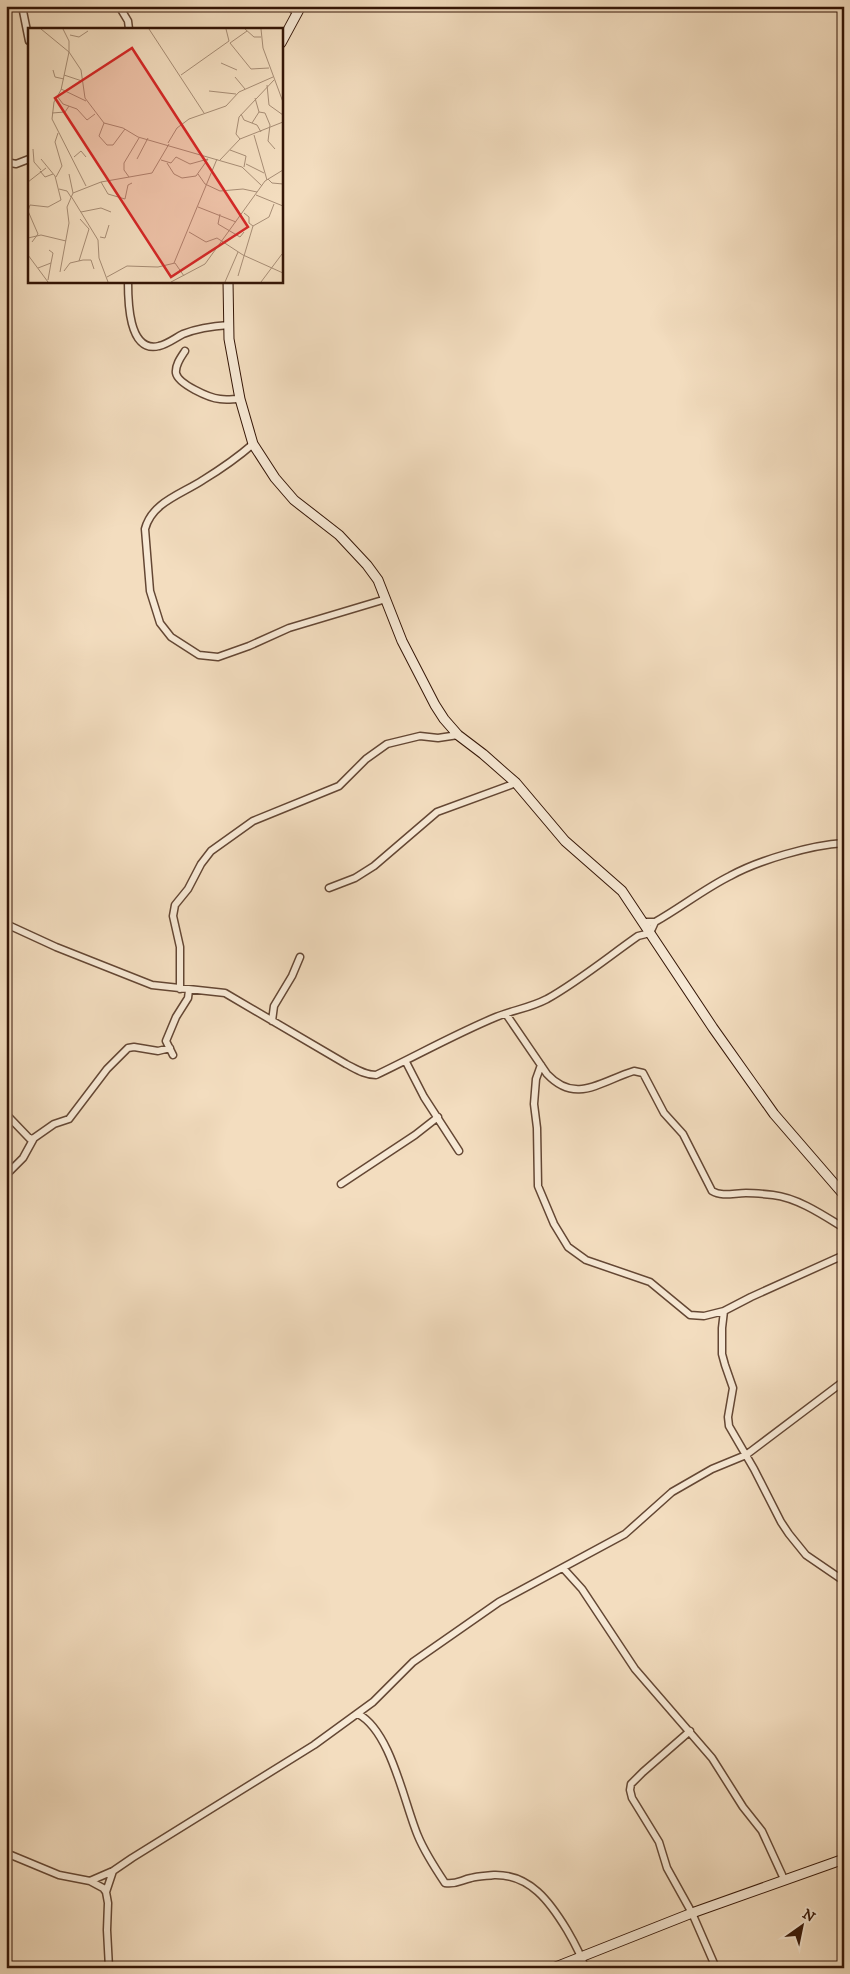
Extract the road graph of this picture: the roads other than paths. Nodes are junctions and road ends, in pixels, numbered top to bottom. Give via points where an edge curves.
1 (22, 6) edge
2 (119, 6) edge
3 (289, 6) edge
4 (299, 10) edge
5 (129, 28) edge
6 (28, 36) edge
7 (282, 41) edge
8 (28, 159) edge
9 (6, 162) edge
10 (128, 282) edge
11 (228, 282) edge
12 (229, 325) junction
13 (185, 351) dead end
14 (240, 399) junction
15 (253, 444) junction
16 (386, 599) junction
17 (458, 735) junction
18 (516, 783) junction
19 (844, 843) edge
20 (329, 888) dead end
21 (643, 922) junction
22 (655, 922) junction
23 (6, 924) edge
24 (650, 933) junction
25 (300, 957) dead end
26 (180, 989) junction
27 (189, 990) junction
28 (506, 1014) junction
29 (272, 1020) junction
30 (406, 1062) junction
31 (541, 1065) junction
32 (6, 1114) edge
33 (438, 1117) junction
34 (34, 1138) junction
35 (459, 1151) dead end
36 (9, 1172) dead end
37 (341, 1184) dead end
38 (844, 1195) edge
39 (844, 1228) edge
40 (844, 1255) edge
41 (724, 1311) junction
42 (844, 1381) edge
43 (746, 1455) junction
44 (562, 1568) junction
45 (844, 1581) edge
46 (358, 1714) junction
47 (690, 1731) junction
48 (6, 1854) edge
49 (844, 1859) edge
50 (113, 1871) junction
51 (784, 1879) junction
52 (90, 1880) junction
53 (106, 1892) junction
54 (692, 1913) junction
55 (582, 1956) junction
56 (109, 1968) edge
57 (553, 1968) edge
58 (585, 1968) edge
59 (716, 1968) edge

1 - 6 street
2 - 5 street
3 - 4 street
4 - 7 street
8 - 9 street via 16,164
10 - 12 street via 129,315 134,331 145,344 157,347 196,330
11 - 12 street
12 - 14 street
13 - 14 street via 176,372 181,381 208,396
14 - 15 street
15 - 16 street via 294,500 339,535 367,565
15 - 16 street via 229,463 158,507 146,521 150,591 155,612 170,637 199,655 218,657 289,628
16 - 17 street via 402,641 431,699
17 - 18 street
17 - 26 street via 420,736 387,744 338,786 254,821 211,851 175,904 173,916 180,947
18 - 20 street via 437,812 374,866
18 - 21 street via 565,841 622,892
19 - 22 street via 792,853 730,875
21 - 22 street
21 - 24 street
22 - 24 street
23 - 26 street via 56,948 152,985
24 - 28 street via 638,936 547,999
24 - 38 street via 712,1028 774,1114
25 - 29 street via 274,1006
26 - 27 street
27 - 29 street via 225,993
27 - 34 street via 166,1041 171,1052 128,1048 107,1069 69,1119 54,1124
28 - 30 street via 444,1040
28 - 31 street
29 - 30 street via 365,1074 376,1075
30 - 33 street
31 - 39 street via 555,1082 580,1091 634,1071 643,1073 664,1113 684,1134 716,1194 774,1195 792,1200
31 - 41 street via 534,1104 538,1186 568,1247 586,1260 650,1282 690,1315 704,1316
32 - 34 street via 30,1139
33 - 35 street
33 - 37 street
34 - 36 street via 23,1158
40 - 41 street
41 - 43 street via 722,1354 733,1388 728,1417
42 - 43 street
43 - 44 street via 712,1469 672,1492 625,1534
43 - 45 street via 788,1534 806,1555
44 - 46 street via 499,1602 412,1662
44 - 47 street via 582,1589 635,1669
46 - 50 street
46 - 55 street via 367,1719 376,1731 393,1763 427,1856 445,1882 454,1884 493,1875 524,1882 549,1902
47 - 51 street via 762,1831
47 - 54 street via 637,1778 630,1790
48 - 52 street via 59,1875
49 - 51 street
50 - 52 street
50 - 53 street
51 - 54 street
52 - 53 street
53 - 56 street
54 - 55 street
54 - 59 street
55 - 57 street
55 - 58 street

